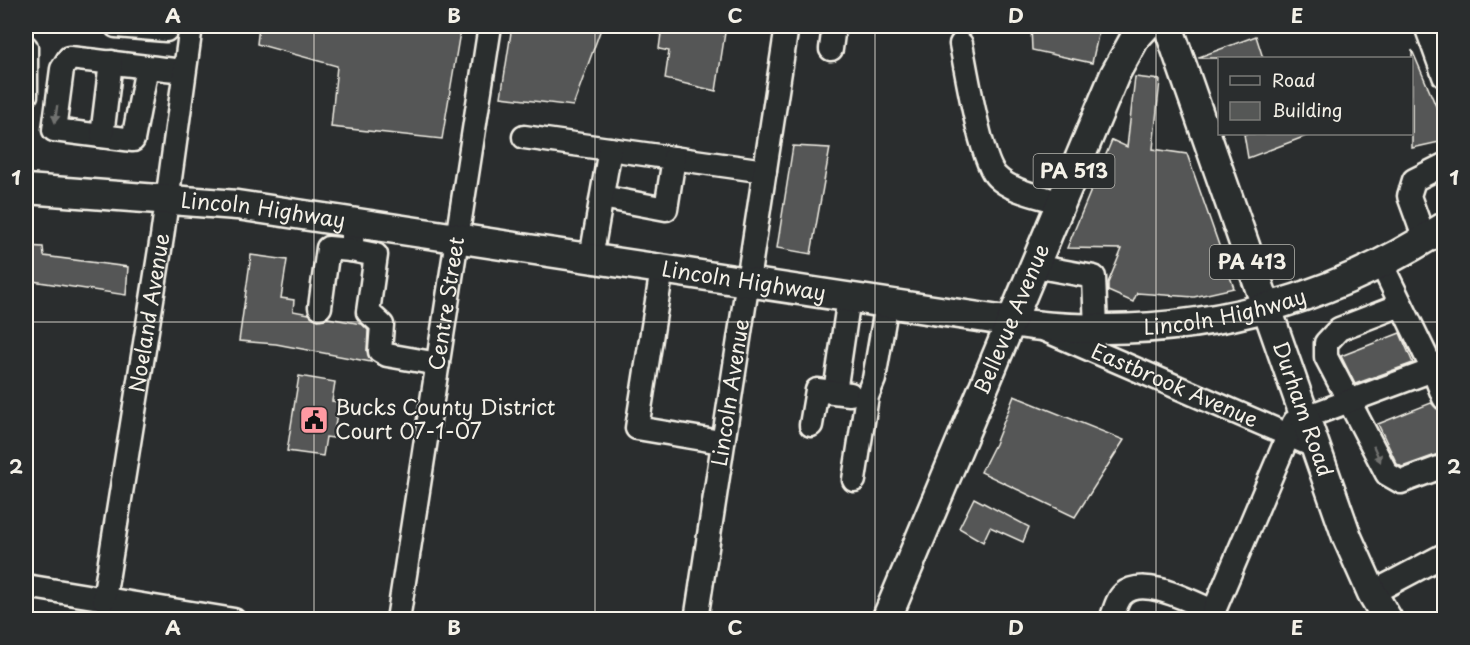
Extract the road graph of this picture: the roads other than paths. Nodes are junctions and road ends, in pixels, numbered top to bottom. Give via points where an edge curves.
1 (116, 26) edge
2 (170, 26) edge
3 (191, 26) edge
4 (490, 26) edge
5 (787, 26) edge
6 (834, 26) edge
7 (1146, 26) edge
8 (1168, 26) edge
9 (1426, 26) edge
10 (961, 44) dead end
11 (26, 46) edge
12 (831, 49) dead end
13 (111, 62) junction
14 (147, 67) junction
15 (184, 71) junction
16 (1444, 76) edge
17 (26, 95) edge
18 (102, 136) junction
19 (524, 136) dead end
20 (610, 149) junction
21 (674, 158) junction
22 (1444, 165) edge
23 (765, 171) junction
24 (26, 189) edge
25 (602, 197) junction
26 (166, 198) junction
27 (1061, 203) junction
28 (354, 222) junction
29 (1435, 234) edge
30 (457, 238) junction
31 (351, 250) junction
32 (591, 258) junction
33 (1382, 265) junction
34 (1034, 266) junction
35 (662, 269) junction
36 (748, 282) junction
37 (849, 297) junction
38 (887, 303) junction
39 (1401, 305) junction
40 (320, 307) dead end
41 (1268, 309) junction
42 (1022, 323) junction
43 (1096, 329) junction
44 (438, 364) junction
45 (1433, 370) junction
46 (835, 392) junction
47 (867, 396) junction
48 (1444, 398) edge
49 (1348, 403) junction
50 (1298, 419) junction
51 (811, 425) dead end
52 (721, 442) junction
53 (1444, 466) edge
54 (854, 480) dead end
55 (1444, 555) edge
56 (26, 586) edge
57 (1372, 593) junction
58 (104, 599) junction
59 (1211, 615) edge
60 (234, 620) edge
61 (398, 620) edge
62 (696, 620) edge
63 (886, 620) edge
64 (1111, 620) edge
65 (1388, 620) edge

1 - 2 street via 166,30
3 - 15 street, Noeland Avenue
4 - 30 street, Centre Street
5 - 23 street, Lincoln Avenue
6 - 12 street
7 - 27 main road, Bellevue Avenue / PA 513 via 1115,74
8 - 41 main road, Durham Road / PA 413
9 - 16 street
10 - 27 street via 994,176 1005,184
11 - 17 street
13 - 14 street
13 - 18 street
13 -> 18 street via 69,58 62,69 54,130
14 - 15 street
14 - 18 street via 133,140
15 - 26 street, Noeland Avenue
19 - 20 street
20 - 21 street
20 - 25 street
21 - 23 street
21 - 25 street via 666,209
22 - 29 street via 1414,180 1409,196
23 - 36 street, Lincoln Avenue
24 - 26 main road, Lincoln Highway
25 - 32 street
26 - 28 main road, Lincoln Highway
26 - 58 street, Noeland Avenue
27 - 34 main road, Bellevue Avenue / PA 513
28 - 30 main road, Lincoln Highway
28 - 31 street
29 - 33 main road, Lincoln Highway
30 - 32 main road, Lincoln Highway
30 - 44 street, Centre Street
31 - 40 street via 328,248
31 - 44 street via 376,255 368,312 382,325 380,351
32 - 35 main road, Lincoln Highway
33 - 39 street
33 - 41 main road, Lincoln Highway via 1324,291
34 - 42 main road, Bellevue Avenue / PA 513
34 - 43 street via 1094,277
35 - 36 main road, Lincoln Highway
35 - 52 street via 637,428
36 - 37 main road, Lincoln Highway
36 - 52 street, Lincoln Avenue
37 - 38 main road, Lincoln Highway
37 - 46 street
38 - 42 main road, Lincoln Highway
38 - 47 street via 874,379
39 - 45 street
39 - 49 street via 1340,329 1326,343 1326,357
41 - 43 main road, Lincoln Highway via 1167,327
41 - 50 main road, Durham Road
42 - 43 main road, Lincoln Highway
42 - 50 street, Eastbrook Avenue
42 - 63 main road, Bellevue Avenue / PA 513
44 - 61 street, Centre Street
45 - 48 street
45 - 49 street
46 - 47 street
46 - 51 street via 817,390
47 - 54 street
49 - 50 street
49 -> 53 street via 1383,468 1395,480 1407,480
50 - 57 main road, Durham Road via 1316,447 1347,537
50 - 59 street
52 - 62 street, Lincoln Avenue
55 - 57 street
56 - 58 street
57 - 65 main road, Durham Road
58 - 60 street
59 - 64 street via 1172,593 1148,587 1131,588 1121,595

